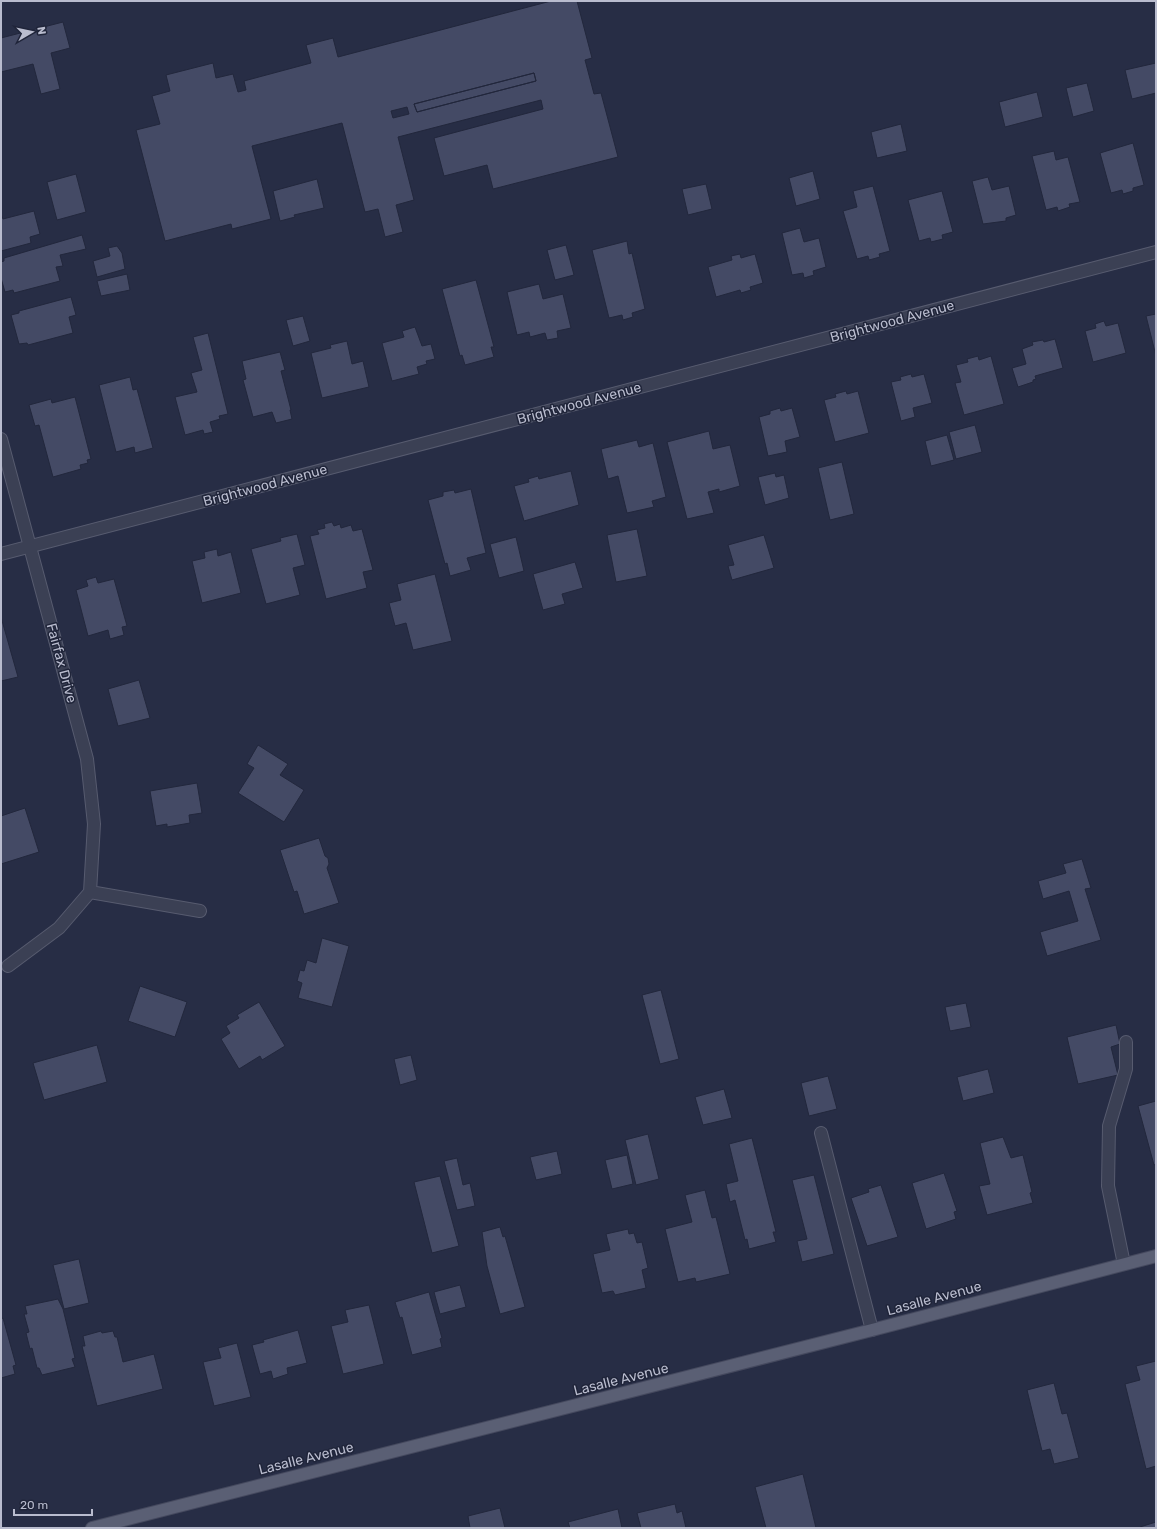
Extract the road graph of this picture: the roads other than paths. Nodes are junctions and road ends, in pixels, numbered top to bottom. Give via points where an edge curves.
1 (1156, 252) edge
2 (1, 439) edge
3 (30, 547) junction
4 (1, 554) edge
5 (90, 892) junction
6 (200, 911) dead end
7 (8, 966) dead end
8 (1126, 1042) dead end
9 (821, 1134) dead end
10 (1156, 1256) edge
11 (1124, 1264) junction
12 (872, 1330) junction
13 (92, 1528) edge

1 - 3 street, Brightwood Avenue
2 - 3 street, Fairfax Drive
3 - 4 street, Brightwood Avenue
3 - 5 street, Fairfax Drive via 87,759 94,824
5 - 6 street
5 - 7 street via 59,928
8 - 11 street via 1126,1069 1109,1126 1108,1186
9 - 12 street
10 - 11 main road, Lasalle Avenue
11 - 12 main road, Lasalle Avenue
12 - 13 main road, Lasalle Avenue

